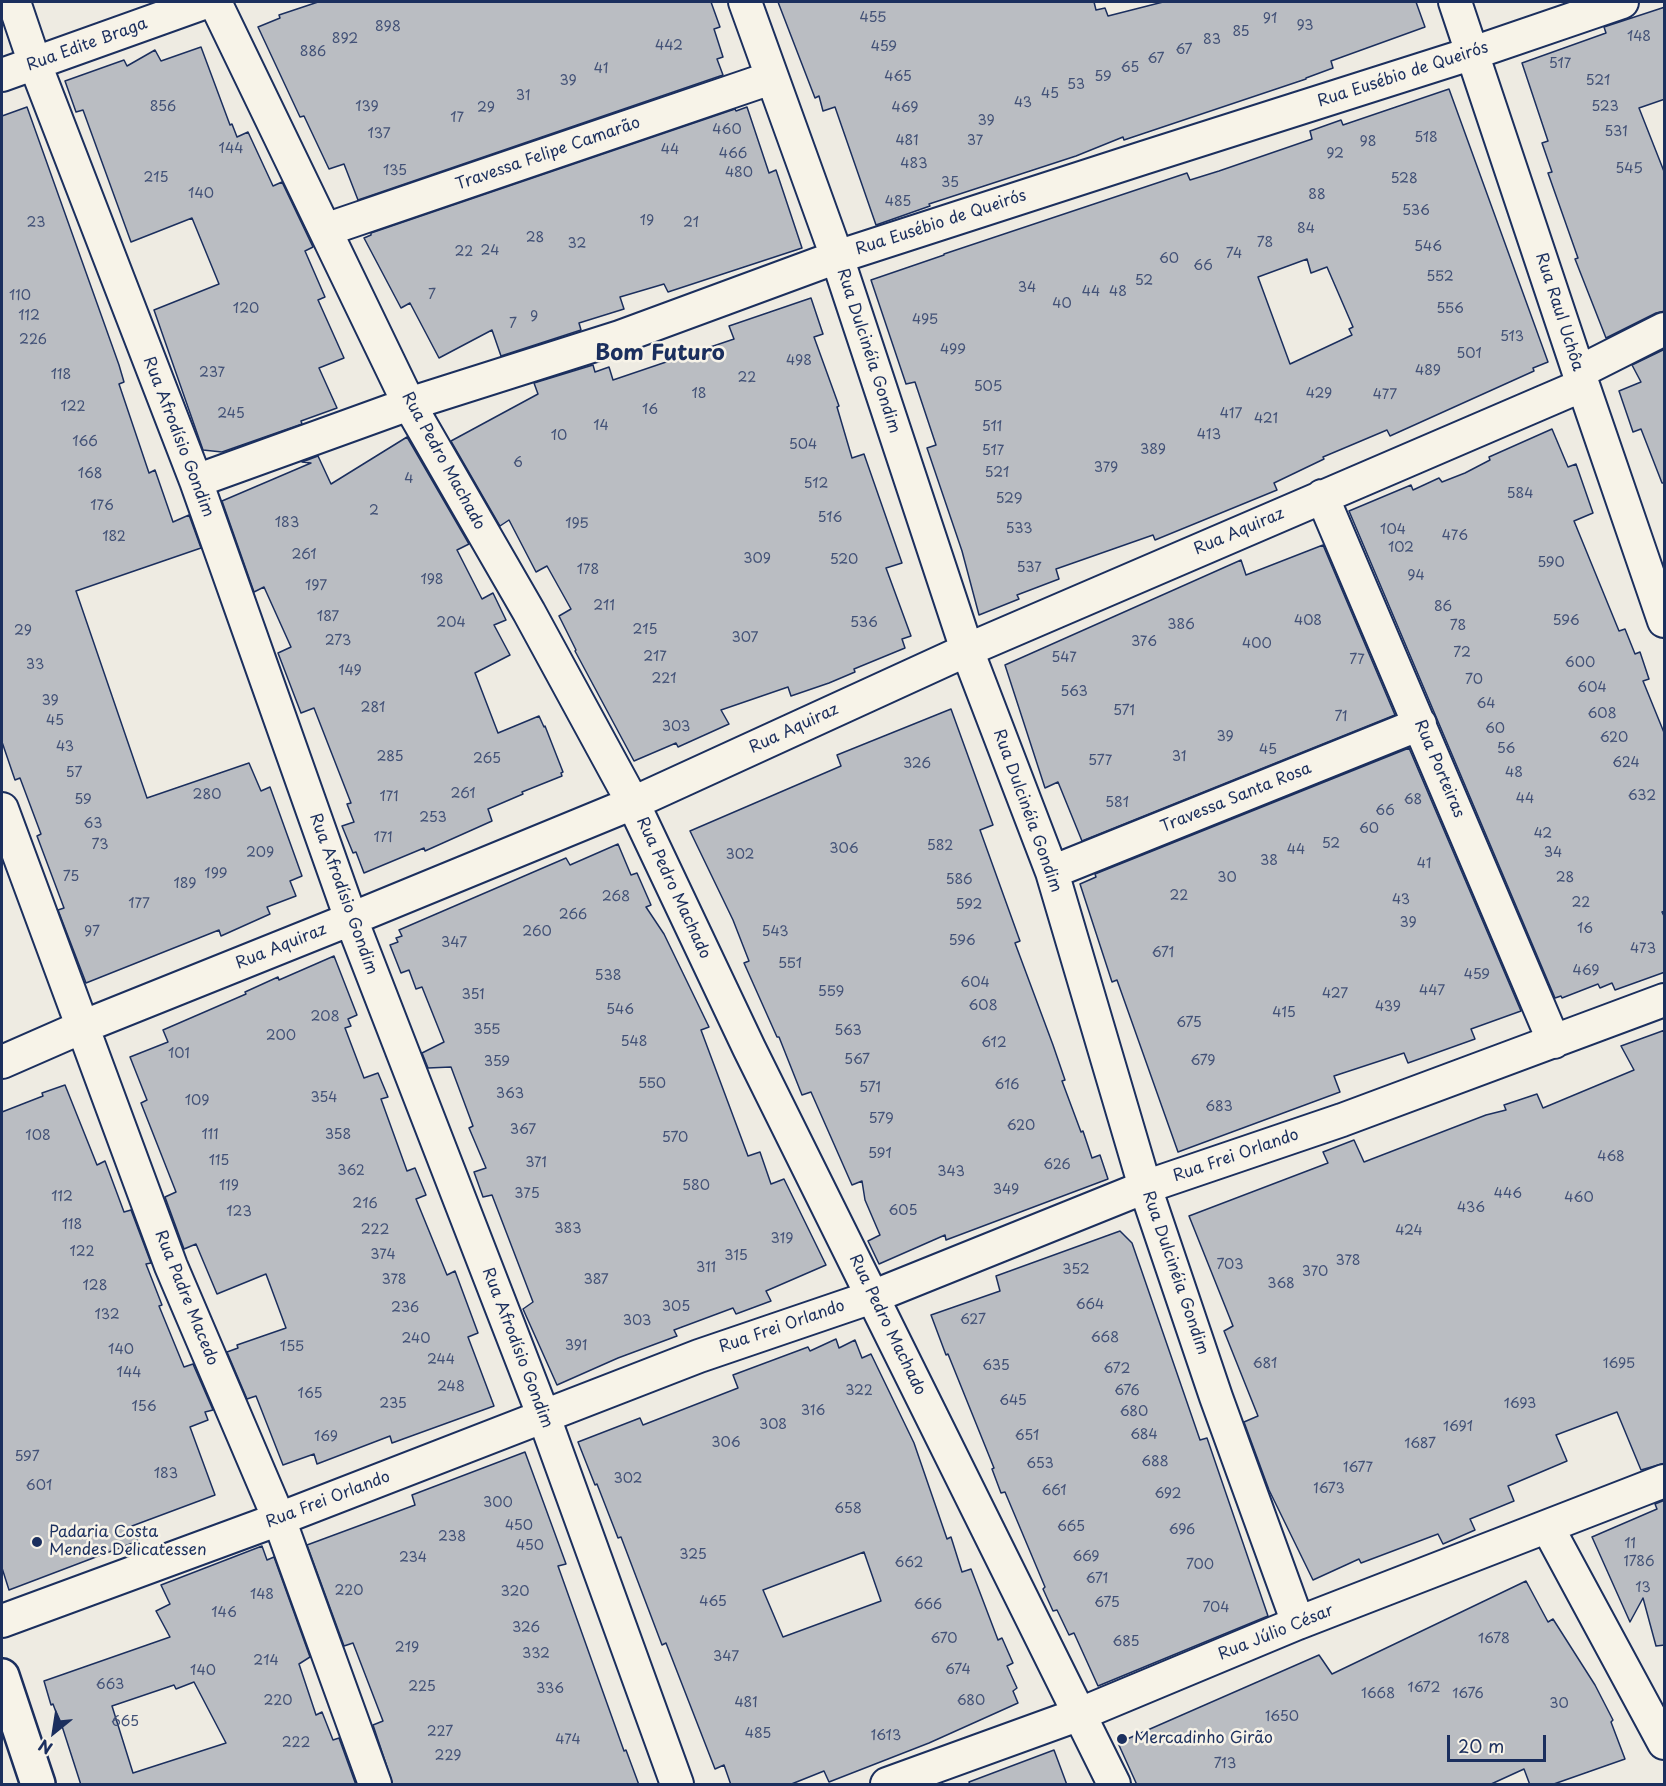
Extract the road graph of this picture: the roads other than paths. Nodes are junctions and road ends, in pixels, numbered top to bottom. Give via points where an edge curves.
1 (14, 2) edge
2 (206, 2) edge
3 (215, 2) edge
4 (745, 2) edge
5 (1455, 2) edge
6 (1622, 2) edge
7 (1473, 53) junction
8 (35, 64) junction
9 (2, 75) edge
10 (771, 78) junction
11 (325, 230) junction
12 (837, 257) junction
13 (1665, 329) edge
14 (1581, 378) junction
15 (409, 404) junction
16 (196, 481) junction
17 (1322, 496) junction
18 (1665, 621) edge
19 (967, 650) junction
20 (1420, 724) junction
21 (633, 802) junction
22 (2, 809) edge
23 (1052, 872) junction
24 (351, 919) junction
25 (1665, 1000) edge
26 (82, 1027) junction
27 (1554, 1042) junction
28 (2, 1062) edge
29 (1145, 1187) junction
30 (872, 1297) junction
31 (544, 1418) junction
32 (1665, 1481) edge
33 (279, 1519) junction
34 (1548, 1528) junction
35 (2, 1621) edge
36 (1298, 1623) junction
37 (2, 1676) edge
38 (1080, 1714) junction
39 (1665, 1743) edge
40 (38, 1785) edge
41 (375, 1785) edge
42 (677, 1785) edge
43 (887, 1785) edge
44 (1114, 1785) edge

1 - 8 street, Rua Afrodísio Gondim
2 - 8 street, Rua Edite Braga
3 - 11 street, Rua Pedro Machado
4 - 10 street, Rua Dulcinéia Gondim
5 - 7 street, Rua Raul Uchôa
6 - 7 street, Rua Eusébio de Queirós
7 - 12 street, Rua Eusébio de Queirós
7 - 14 street, Rua Raul Uchôa
8 - 9 street, Rua Edite Braga
8 - 16 street, Rua Afrodísio Gondim
10 - 11 street, Travessa Felipe Camarão
10 - 12 street, Rua Dulcinéia Gondim
11 - 15 street, Rua Pedro Machado
12 - 15 street, Rua Eusébio de Queirós via 620,337
12 - 19 street, Rua Dulcinéia Gondim
13 - 14 street, Rua Aquiraz
14 - 17 street, Rua Aquiraz
14 - 18 street, Rua Raul Uchôa
15 - 16 street, Rua Eusébio de Queirós
15 - 21 street, Rua Pedro Machado
16 - 24 street, Rua Afrodísio Gondim
17 - 19 street, Rua Aquiraz
17 - 20 street, Rua Porteiras
19 - 21 street, Rua Aquiraz
19 - 23 street, Rua Dulcinéia Gondim
20 - 23 street, Travessa Santa Rosa
20 - 27 street, Rua Porteiras
21 - 24 street, Rua Aquiraz
21 - 30 street, Rua Pedro Machado
22 - 26 street, Rua Padre Macedo
23 - 29 street, Rua Dulcinéia Gondim
24 - 26 street, Rua Aquiraz
24 - 31 street, Rua Afrodísio Gondim
25 - 27 street, Rua Frei Orlando
26 - 28 street, Rua Aquiraz
26 - 33 street, Rua Padre Macedo via 171,1266
27 - 29 street, Rua Frei Orlando
29 - 30 street, Rua Frei Orlando
29 - 36 street, Rua Dulcinéia Gondim
30 - 31 street, Rua Frei Orlando via 699,1356
30 - 38 street, Rua Pedro Machado
31 - 33 street, Rua Frei Orlando
31 - 42 street, Rua Afrodísio Gondim
32 - 34 street, Rua Júlio César
33 - 35 street, Rua Frei Orlando
33 - 41 street, Rua Padre Macedo
34 - 36 street, Rua Júlio César
34 - 39 street
36 - 38 street, Rua Júlio César
37 - 40 street
38 - 43 street, Rua Júlio César
38 - 44 street, Rua Pedro Machado

